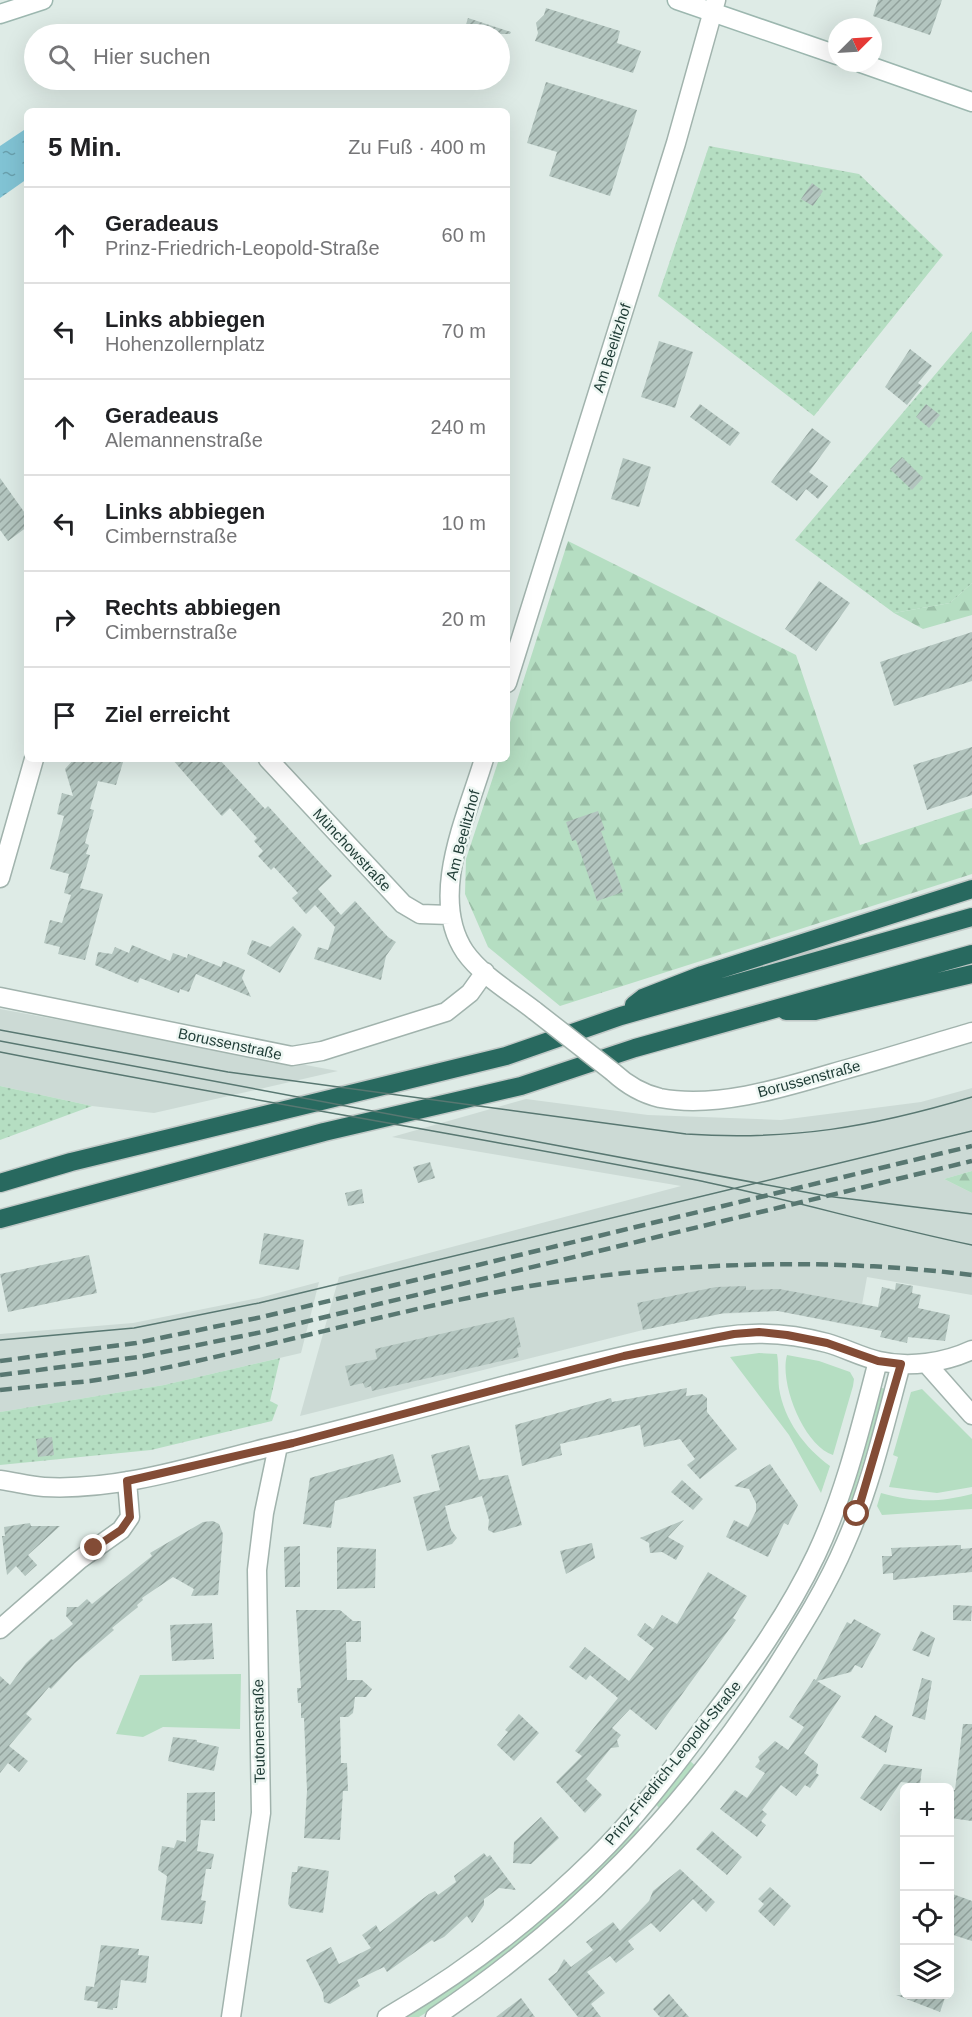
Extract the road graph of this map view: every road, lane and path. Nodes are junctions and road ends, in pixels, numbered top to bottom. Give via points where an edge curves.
1 (43, 0) edge
2 (677, 0) edge
3 (714, 6) edge
4 (0, 14) edge
5 (828, 51) edge
6 (882, 70) edge
7 (972, 102) edge
8 (510, 673) edge
9 (33, 762) edge
10 (271, 762) edge
11 (483, 762) edge
12 (0, 878) edge
13 (972, 889) edge
14 (450, 915) junction
15 (972, 916) edge
16 (972, 954) edge
17 (485, 972) junction
18 (972, 974) edge
19 (0, 997) edge
20 (761, 1011) junction
21 (621, 1016) junction
22 (972, 1032) edge
23 (0, 1183) edge
24 (0, 1219) edge
25 (972, 1350) edge
26 (878, 1361) junction
27 (926, 1363) junction
28 (901, 1364) junction
29 (972, 1415) edge
30 (278, 1446) junction
31 (0, 1480) edge
32 (127, 1481) junction
33 (0, 1629) edge
34 (231, 2017) edge
35 (387, 2017) edge
36 (435, 2017) edge

1 - 4 street
2 - 3 street
3 - 5 street
3 - 8 street, Am Beelitzhof via 672,154
6 - 7 street
9 - 12 street
10 - 14 street, Münchowstraße via 403,904 420,914
11 - 14 street, Am Beelitzhof via 455,857 448,900
13 - 21 highway via 702,975 643,998
14 - 17 street, Am Beelitzhof via 466,953
15 - 21 highway
16 - 20 highway
17 - 19 street, Borussenstraße via 470,993 446,1012 322,1051 292,1056
17 - 22 street, Borussenstraße, bridge via 628,1085 659,1098 690,1101 775,1090
18 - 20 highway via 815,1011
20 - 24 highway via 520,1086 324,1131
21 - 23 highway via 506,1056 71,1162
25 - 27 street
26 - 28 street
26 - 30 street via 827,1343 787,1335 734,1334 624,1356
26 - 35 street, Prinz-Friedrich-Leopold-Straße via 826,1533 800,1587 741,1680 597,1857 506,1936
27 - 28 street
27 - 29 street
28 - 36 street, Prinz-Friedrich-Leopold-Straße via 854,1524 837,1561 803,1625 711,1762 612,1875 521,1955
30 - 32 street
30 - 34 street, Teutonenstraße via 258,1570 261,1813
31 - 32 street via 43,1487
32 - 33 street via 130,1517 121,1530 78,1560

